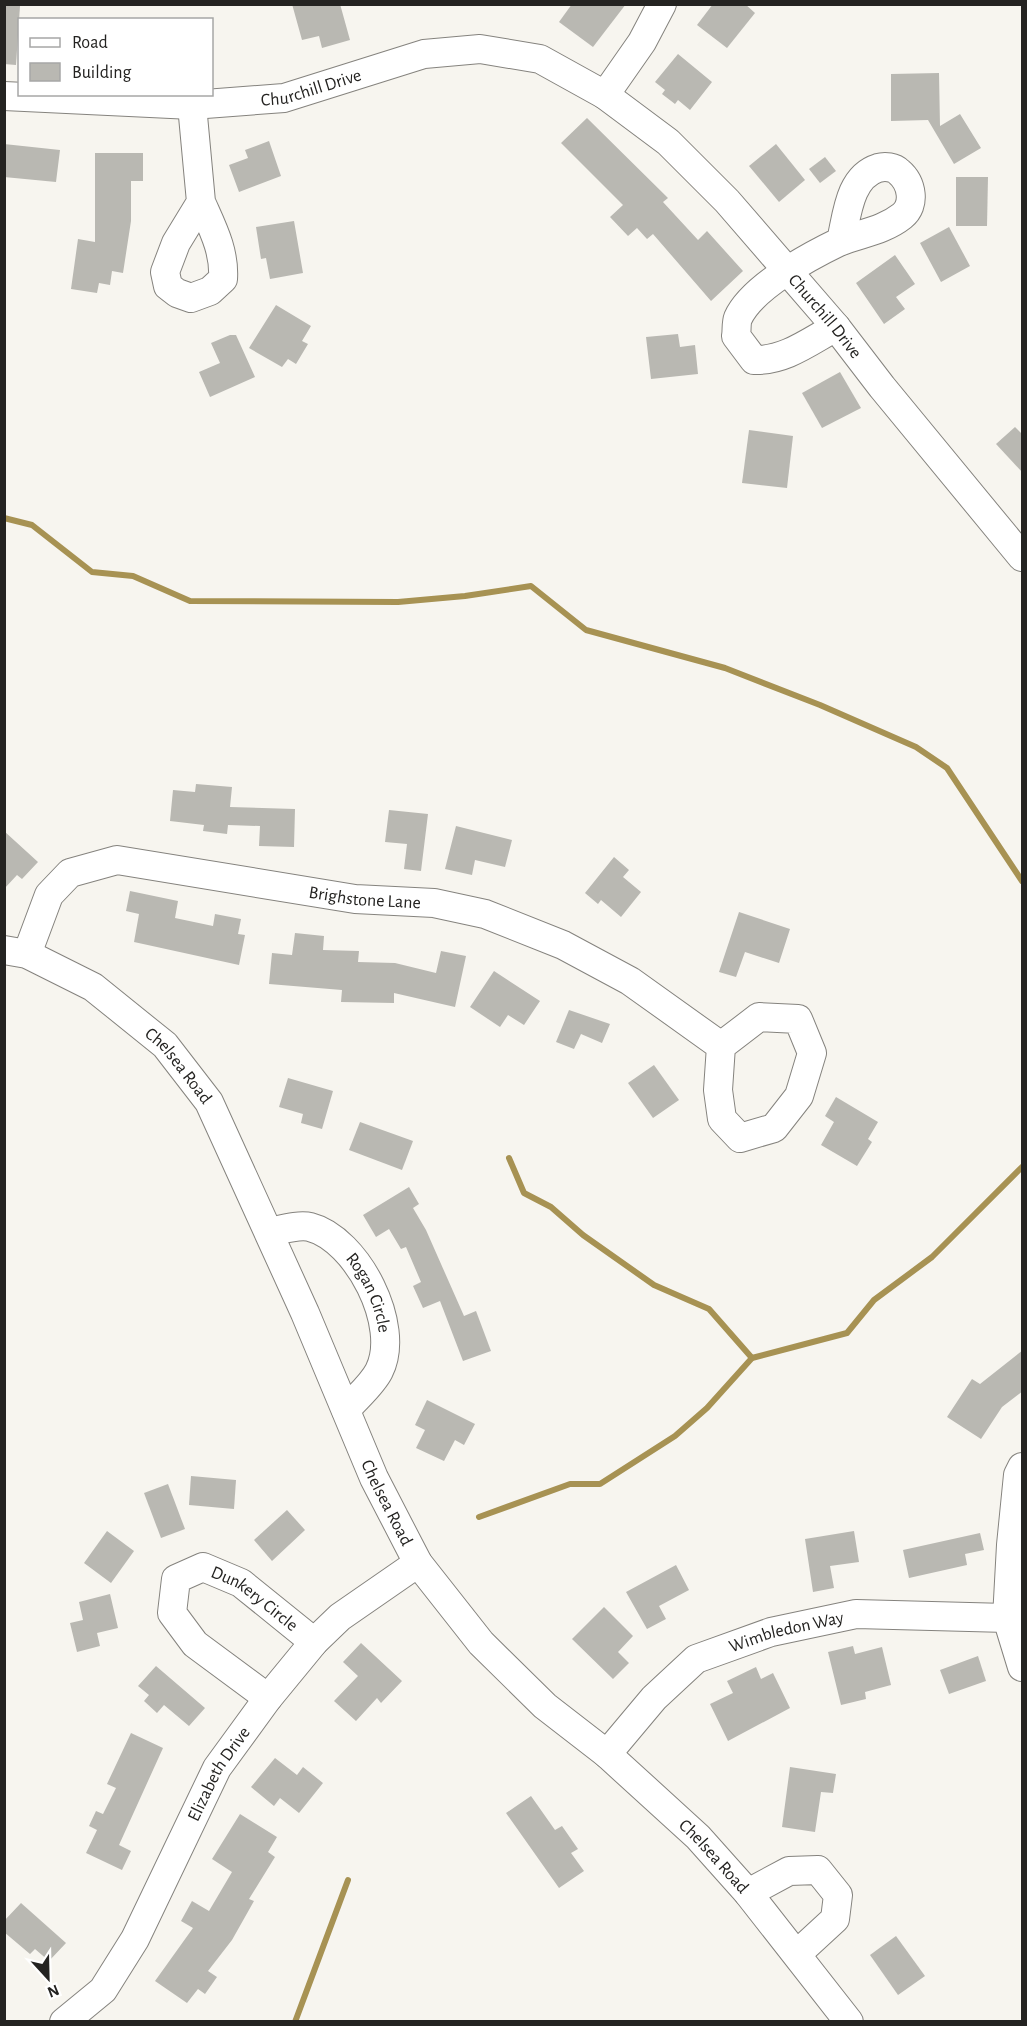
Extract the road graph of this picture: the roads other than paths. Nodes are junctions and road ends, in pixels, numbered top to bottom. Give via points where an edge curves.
1 (662, 4) edge
2 (605, 95) junction
3 (4, 96) edge
4 (192, 105) junction
5 (201, 202) dead end
6 (841, 241) dead end
7 (787, 270) junction
8 (836, 327) junction
9 (1023, 557) edge
10 (16, 952) edge
11 (721, 1046) dead end
12 (268, 1232) junction
13 (346, 1410) junction
14 (1023, 1467) edge
15 (418, 1563) junction
16 (1015, 1618) edge
17 (314, 1642) junction
18 (1023, 1666) edge
19 (268, 1698) junction
20 (607, 1754) junction
21 (748, 1893) junction
22 (797, 1954) junction
23 (64, 2022) edge
24 (849, 2022) edge

1 - 2 street via 642,42
2 - 4 street, Churchill Drive via 540,59 480,49 424,54 285,98
2 - 7 street, Churchill Drive via 668,142 727,201
3 - 4 street, Churchill Drive
4 - 5 street
6 - 7 street
7 - 8 street, Churchill Drive
7 - 8 street via 749,303 738,319 736,336 754,360 780,357
8 - 9 street, Churchill Drive
10 - 11 street, Brighstone Lane via 49,895 70,873 117,860 355,899 434,903 485,914 563,945 630,981
10 - 12 street, Chelsea Road via 93,987 165,1045 208,1102
12 - 13 street, Chelsea Road
12 - 13 street, Rogan Circle via 309,1227 345,1246 372,1286 386,1338 379,1371
13 - 15 street, Chelsea Road via 374,1478
14 - 16 street via 1018,1475 1014,1510
15 - 17 street, Elizabeth Drive via 367,1596
15 - 20 street, Chelsea Road via 481,1642 545,1706
16 - 18 street
16 - 20 street, Wimbledon Way via 856,1614 771,1632 696,1659 654,1698
17 - 19 street, Elizabeth Drive
17 - 19 street, Dunkery Circle via 241,1583 203,1567 176,1579 172,1613 195,1644
19 - 23 street, Elizabeth Drive via 217,1768 135,1939 103,1990
20 - 21 street, Chelsea Road via 698,1837
21 - 22 street, Chelsea Road
21 - 22 street via 789,1871 819,1870 838,1895 835,1919
22 - 24 street, Chelsea Road

